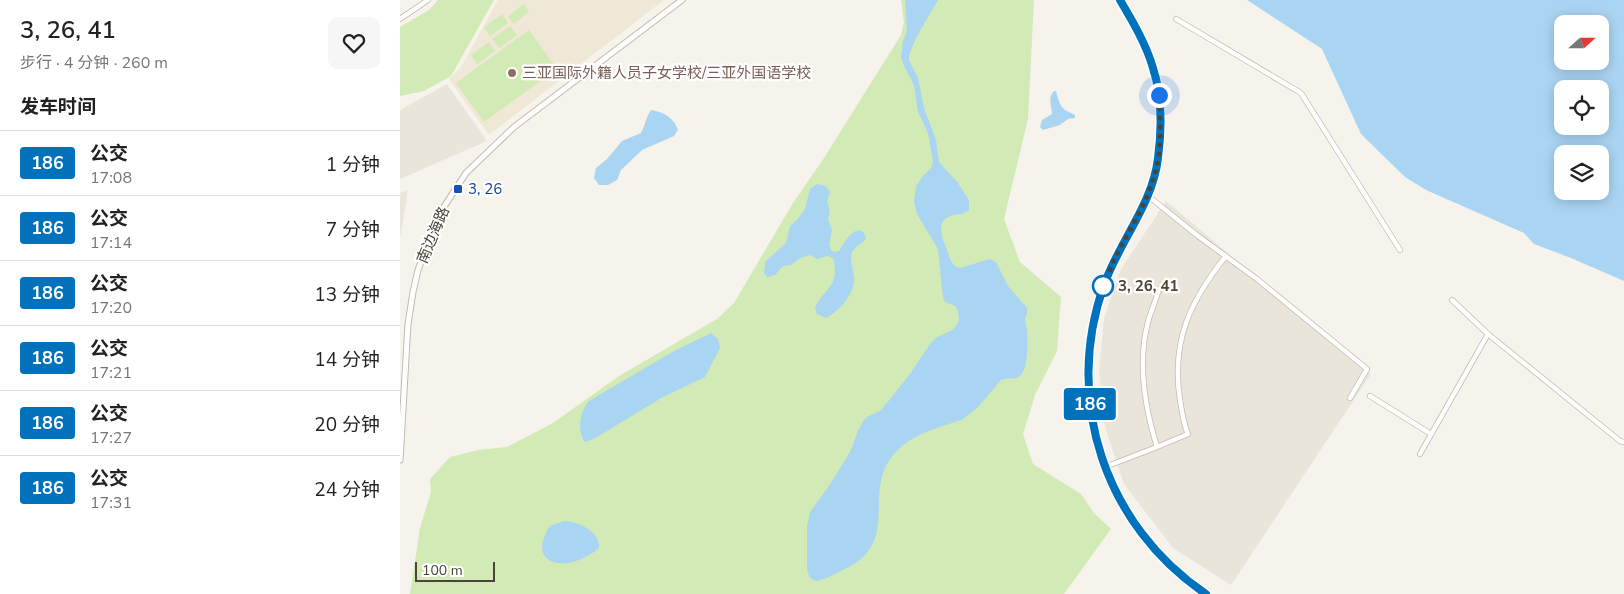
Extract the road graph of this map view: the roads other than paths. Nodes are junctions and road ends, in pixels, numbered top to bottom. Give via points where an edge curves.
1 (428, 0) edge
2 (682, 0) edge
3 (1120, 0) edge
4 (400, 19) edge
5 (1176, 19) dead end
6 (1148, 195) junction
7 (1400, 250) dead end
8 (1226, 256) junction
9 (1159, 289) dead end
10 (1452, 300) dead end
11 (1488, 334) junction
12 (1370, 396) dead end
13 (1350, 398) dead end
14 (1431, 434) junction
15 (1624, 442) edge
16 (1157, 448) junction
17 (1420, 454) dead end
18 (400, 460) edge
19 (1105, 467) junction
20 (1206, 594) edge

1 - 4 street
2 - 18 street, 南边海路 via 514,127 466,173 438,216 418,270 408,324
3 - 6 street via 1147,50 1159,95 1158,159
5 - 7 street via 1301,93
6 - 8 street
6 - 19 street via 1104,284 1088,351 1090,410
8 - 13 street via 1367,369
8 - 16 street via 1198,295 1181,337 1178,387 1188,434
9 - 16 street via 1148,323 1143,374 1148,414
10 - 11 street
11 - 14 street
11 - 15 street
12 - 14 street
14 - 17 street
16 - 19 street
19 - 20 street via 1132,520 1146,539 1184,578

